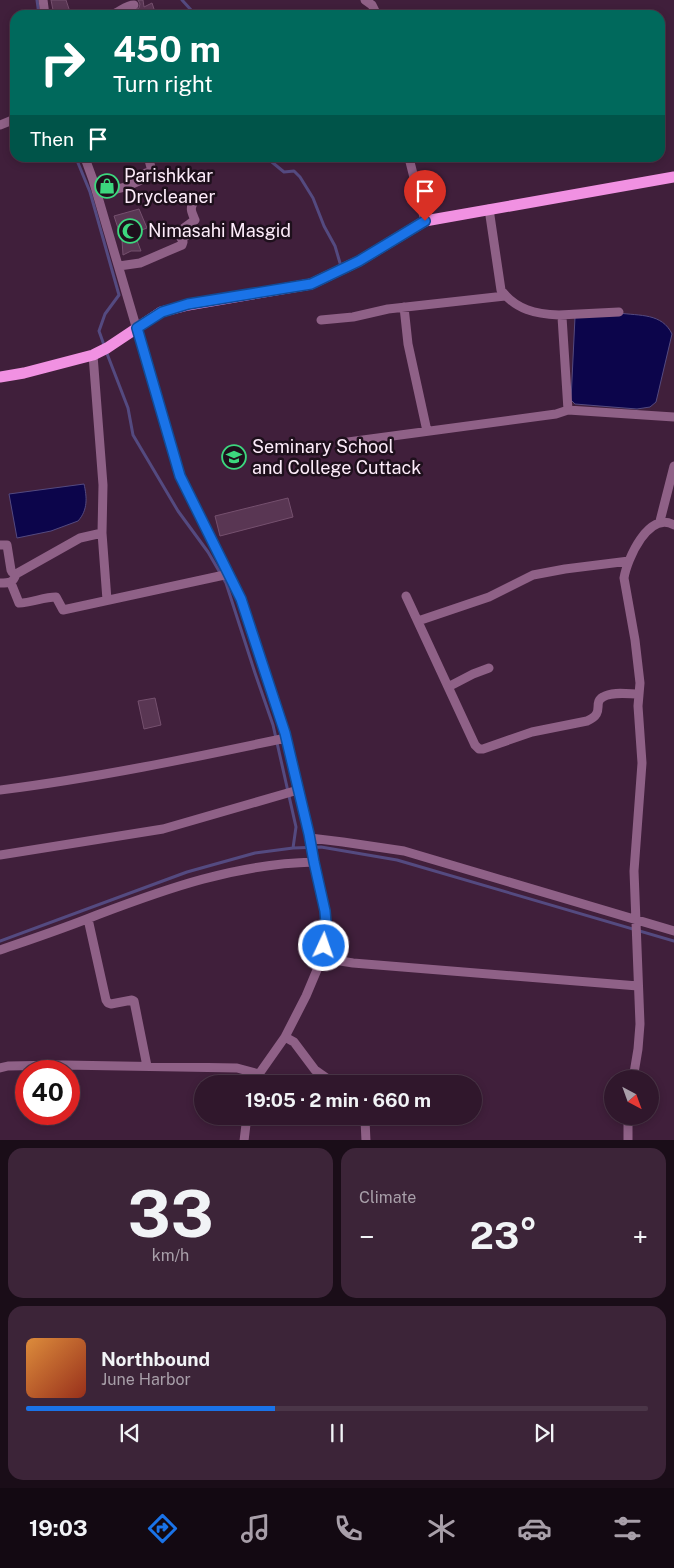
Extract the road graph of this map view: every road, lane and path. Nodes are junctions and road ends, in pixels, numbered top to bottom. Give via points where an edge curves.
1 (365, 0) edge
2 (134, 5) dead end
3 (120, 10) edge
4 (374, 10) edge
5 (86, 162) edge
6 (150, 162) edge
7 (410, 162) edge
8 (674, 177) edge
9 (98, 194) junction
10 (194, 202) dead end
11 (489, 209) junction
12 (425, 221) junction
13 (119, 266) junction
14 (505, 296) junction
15 (404, 307) junction
16 (620, 312) dead end
17 (559, 315) junction
18 (321, 320) dead end
19 (137, 328) junction
20 (100, 351) junction
21 (0, 377) edge
22 (568, 410) junction
23 (674, 417) edge
24 (427, 431) junction
25 (348, 442) dead end
26 (674, 466) edge
27 (660, 521) junction
28 (674, 525) edge
29 (102, 533) junction
30 (0, 545) edge
31 (628, 561) junction
32 (16, 574) junction
33 (229, 574) junction
34 (0, 583) edge
35 (11, 583) junction
36 (406, 596) dead end
37 (107, 600) junction
38 (418, 621) junction
39 (489, 668) dead end
40 (448, 687) junction
41 (639, 694) junction
42 (286, 738) junction
43 (0, 790) edge
44 (298, 790) junction
45 (310, 840) junction
46 (0, 855) edge
47 (314, 861) junction
48 (88, 919) junction
49 (636, 921) junction
50 (674, 931) edge
51 (0, 950) edge
52 (322, 958) junction
53 (638, 986) junction
54 (285, 1037) junction
55 (146, 1066) junction
56 (0, 1068) edge
57 (634, 1070) edge
58 (259, 1074) joint
59 (322, 1075) edge
60 (246, 1125) edge
61 (365, 1125) edge
62 (628, 1125) edge
63 (244, 1140) edge
64 (366, 1140) edge
65 (628, 1140) edge

1 - 4 street
2 - 3 street
5 - 9 street
6 - 9 street via 152,171 146,173 148,177 125,188
7 - 12 street
8 - 11 main road
9 - 13 street
10 - 13 street via 191,211 195,220 184,228 186,236 181,238 182,245 140,262
11 - 12 main road
11 - 14 street via 501,290
12 - 19 main road via 359,261 311,284 188,304 162,312
13 - 19 street
14 - 15 street
14 - 17 street via 526,310
15 - 18 street
15 - 24 street via 408,344
16 - 17 street
17 - 22 street via 563,326
19 - 20 main road
19 - 33 street via 180,476
20 - 21 main road
20 - 29 street
22 - 23 street
22 - 24 street
24 - 25 street
26 - 27 street
27 - 28 street
27 - 31 street via 646,532
29 - 32 street via 80,538
29 - 37 street
30 - 32 street via 6,545 11,570
31 - 38 street via 533,575 489,597
31 - 41 street via 624,578 637,654
32 - 35 street
33 - 37 street
33 - 42 street via 241,599
34 - 35 street
35 - 37 street via 19,604 56,597 63,610
36 - 38 street
38 - 40 street
39 - 40 street
40 - 41 street via 479,749 532,732 587,721 597,714 602,697
41 - 49 street via 642,763 634,871
42 - 43 street via 70,781
42 - 44 street
44 - 45 street
44 - 46 street via 163,829
45 - 47 street
45 - 49 street via 404,851
47 - 48 street via 216,874
47 - 52 street via 327,935
48 - 51 street
48 - 55 street via 106,1000 111,1004 134,1001
49 - 50 street
49 - 53 street
52 - 53 street
52 - 54 street
53 - 57 street via 640,1024
54 - 58 street
54 - 59 street via 294,1042
55 - 56 street
55 - 58 street via 237,1068
60 - 63 street
61 - 64 street
62 - 65 street

